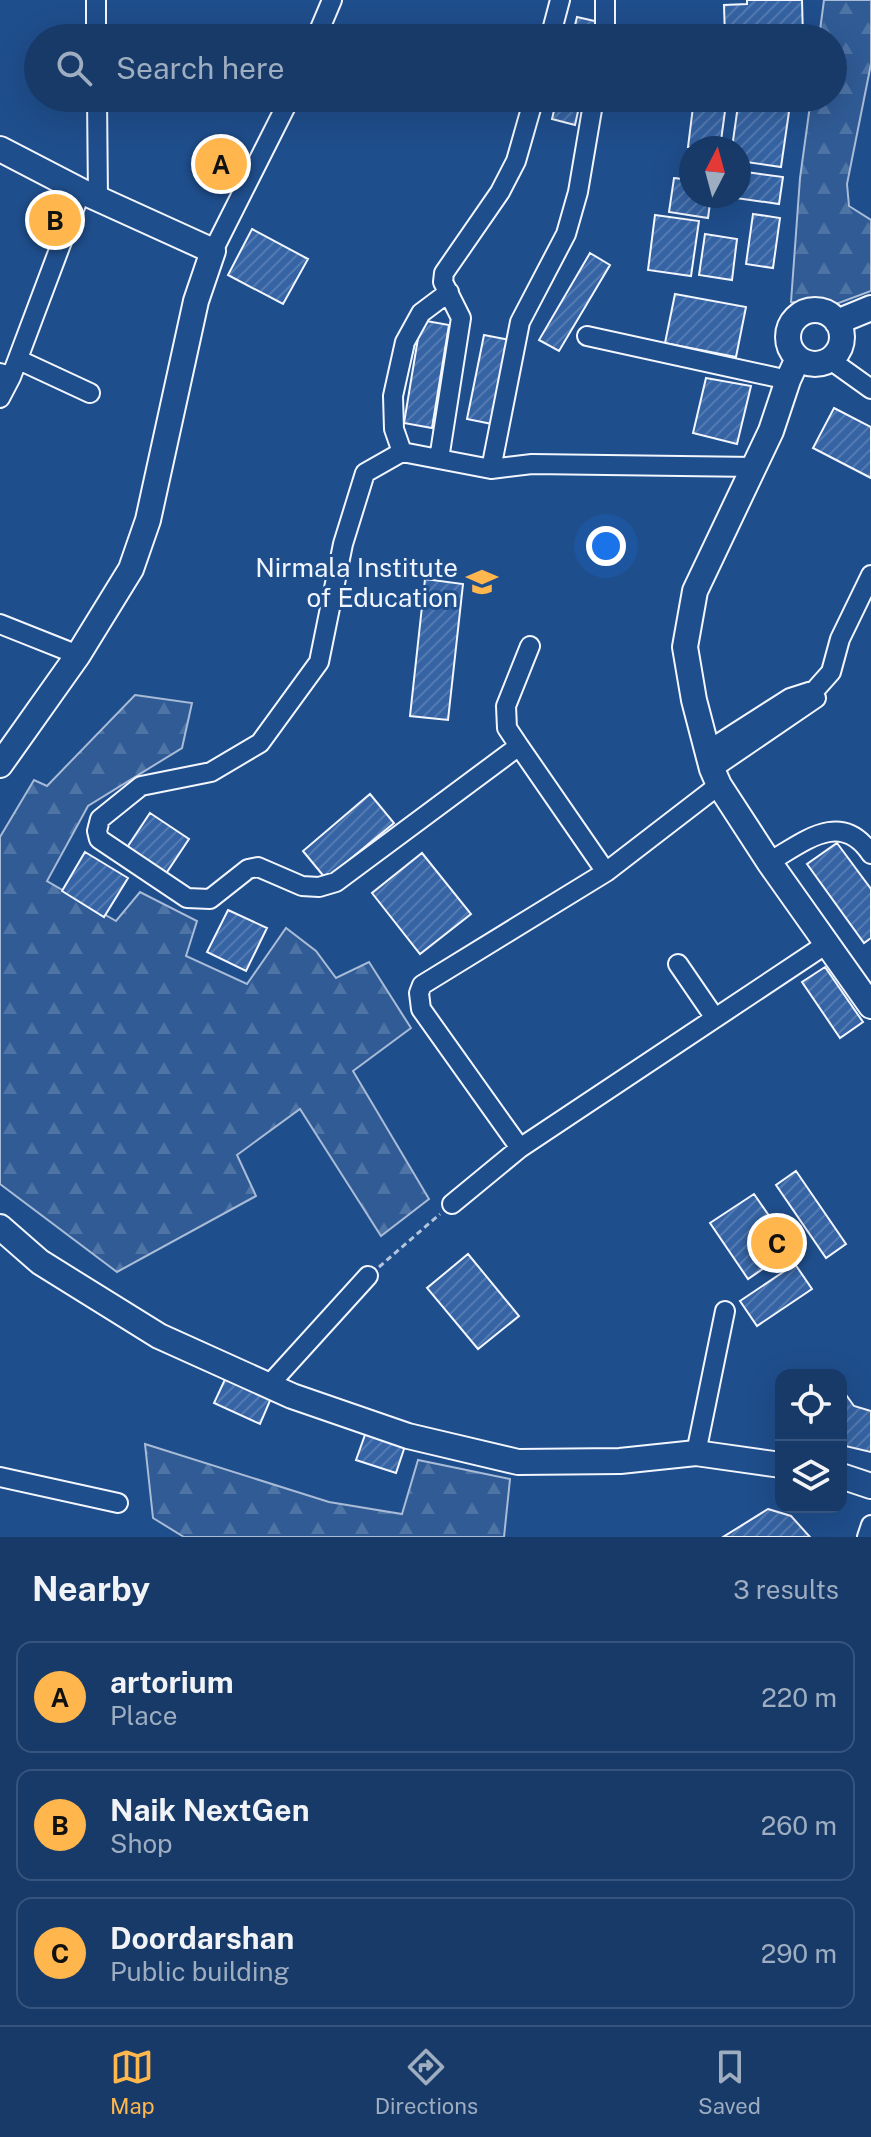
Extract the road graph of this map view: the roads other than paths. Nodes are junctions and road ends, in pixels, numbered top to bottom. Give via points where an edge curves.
1 (96, 0) edge
2 (332, 0) edge
3 (560, 0) edge
4 (605, 0) edge
5 (96, 24) edge
6 (322, 24) edge
7 (554, 24) edge
8 (605, 24) edge
9 (96, 112) edge
10 (283, 112) edge
11 (530, 112) edge
12 (592, 112) edge
13 (0, 149) edge
14 (89, 194) junction
15 (213, 251) junction
16 (449, 292) junction
17 (871, 308) edge
18 (837, 322) junction
19 (587, 336) dead end
20 (798, 358) junction
21 (829, 359) junction
22 (10, 370) edge
23 (788, 380) junction
24 (871, 389) edge
25 (90, 393) dead end
26 (0, 398) edge
27 (402, 452) junction
28 (439, 459) junction
29 (755, 467) junction
30 (491, 469) junction
31 (871, 575) edge
32 (0, 624) edge
33 (530, 646) dead end
34 (78, 655) junction
35 (816, 698) dead end
36 (519, 746) junction
37 (0, 765) edge
38 (713, 769) junction
39 (871, 854) edge
40 (769, 862) junction
41 (606, 872) junction
42 (828, 943) junction
43 (678, 964) dead end
44 (871, 1006) edge
45 (715, 1018) junction
46 (520, 1148) junction
47 (452, 1204) road end
48 (0, 1227) edge
49 (368, 1276) road end
50 (725, 1311) dead end
51 (269, 1385) junction
52 (696, 1453) junction
53 (775, 1464) edge
54 (0, 1477) edge
55 (847, 1478) edge
56 (871, 1486) edge
57 (118, 1503) dead end
58 (871, 1525) edge
59 (867, 1537) edge

1 - 5 street
2 - 6 street
3 - 7 street
4 - 8 street
9 - 14 street
10 - 15 street
11 - 16 street via 516,161 500,192 444,273
12 - 30 street via 566,234 520,322
13 - 14 main road
14 - 15 main road
14 - 22 street
15 - 34 main road via 196,301 148,520 131,569
16 - 27 street via 421,313 405,342 393,396 394,429
16 - 28 street via 461,318
17 - 18 main road
18 - 20 main road via 824,312 800,314 788,335
18 - 21 main road via 840,346
19 - 23 street
20 - 21 main road via 813,363
20 - 23 main road
21 - 24 street
22 - 25 street
22 - 26 street
23 - 29 main road
27 - 28 street
27 - 36 street via 365,473 343,544 319,662 260,743 211,772 141,786 100,819 99,839 187,898 210,899 258,867 302,886 319,887 336,882
28 - 30 street
29 - 30 street via 532,464
29 - 38 main road via 695,591 685,647
31 - 38 street via 840,639 831,672 815,690 790,698
32 - 34 street
33 - 36 street via 506,706 507,728
34 - 37 main road
35 - 38 street
36 - 41 street
38 - 40 main road
38 - 41 street
39 - 40 street via 861,840 841,831 820,832
40 - 42 main road
41 - 46 street via 422,985 419,993 421,1009
42 - 44 main road
42 - 45 street
43 - 45 street
45 - 46 street
46 - 47 street
48 - 51 main road via 40,1262 159,1336
49 - 51 street
50 - 52 street
51 - 52 main road via 408,1436 518,1462 620,1461
52 - 53 main road
54 - 57 street
55 - 56 main road
58 - 59 street

